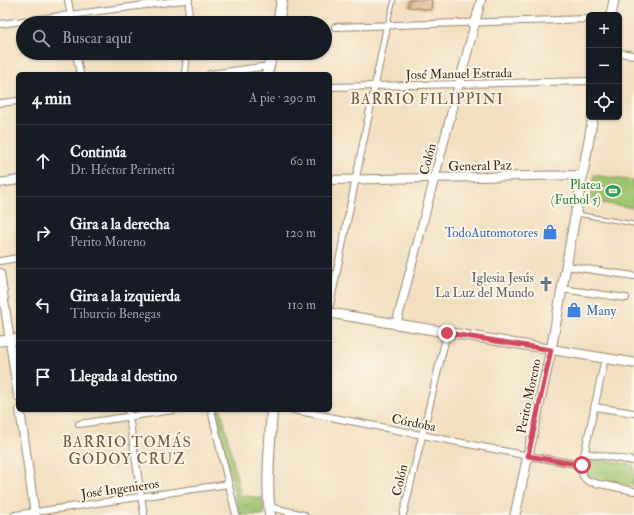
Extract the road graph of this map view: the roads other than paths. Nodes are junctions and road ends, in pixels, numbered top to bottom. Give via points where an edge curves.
1 (68, 0) edge
2 (184, 0) edge
3 (189, 0) edge
4 (282, 0) edge
5 (394, 0) edge
6 (481, 0) edge
7 (614, 0) edge
8 (612, 12) edge
9 (71, 15) junction
10 (63, 16) edge
11 (188, 16) edge
12 (279, 16) edge
13 (586, 19) edge
14 (16, 22) edge
15 (475, 23) junction
16 (0, 24) edge
17 (387, 26) junction
18 (335, 27) dead end
19 (622, 53) edge
20 (634, 55) edge
21 (77, 60) edge
22 (186, 60) edge
23 (270, 60) edge
24 (268, 70) edge
25 (80, 72) edge
26 (186, 72) edge
27 (239, 72) edge
28 (586, 81) edge
29 (459, 84) junction
30 (375, 86) junction
31 (332, 87) edge
32 (16, 101) edge
33 (0, 103) edge
34 (591, 120) edge
35 (582, 175) junction
36 (434, 178) junction
37 (16, 180) edge
38 (332, 180) edge
39 (356, 180) junction
40 (0, 183) edge
41 (575, 214) junction
42 (634, 224) edge
43 (16, 258) edge
44 (0, 261) edge
45 (566, 266) junction
46 (0, 273) edge
47 (634, 276) edge
48 (562, 289) junction
49 (332, 295) edge
50 (626, 298) dead end
51 (332, 314) edge
52 (396, 325) junction
53 (447, 333) junction
54 (14, 339) edge
55 (0, 341) edge
56 (551, 350) junction
57 (605, 358) junction
58 (634, 363) edge
59 (16, 368) edge
60 (595, 407) junction
61 (20, 412) edge
62 (144, 412) edge
63 (211, 412) edge
64 (272, 412) edge
65 (304, 412) edge
66 (129, 413) edge
67 (634, 413) edge
68 (79, 424) dead end
69 (422, 436) junction
70 (585, 453) junction
71 (528, 456) junction
72 (634, 461) edge
73 (582, 465) junction
74 (229, 484) junction
75 (634, 491) edge
76 (141, 496) junction
77 (269, 511) edge
78 (35, 514) edge
79 (15, 515) edge
80 (144, 515) edge
81 (236, 515) edge
82 (304, 515) edge
83 (403, 515) edge
84 (515, 515) edge

1 - 9 street
2 - 9 street
3 - 11 street
4 - 12 main road
5 - 17 lane
6 - 15 street, Colón
7 - 8 main road
9 - 10 street
13 - 15 street
14 - 16 street
15 - 17 street
15 - 29 street, Colón
17 - 18 street
17 - 30 street
19 - 20 street
21 - 25 street
22 - 26 street
23 - 24 main road
24 - 27 street
28 - 29 street, José Manuel Estrada
29 - 30 street, José Manuel Estrada
29 - 36 street, Colón
30 - 31 street, José Manuel Estrada
30 - 39 street
32 - 33 street
34 - 35 main road, Perito Moreno
35 - 36 street, General Paz
35 - 41 main road, Perito Moreno
36 - 39 street, General Paz
36 - 52 street, Colón
37 - 40 street
38 - 39 street, General Paz
39 - 49 street
41 - 42 lane
41 - 45 main road, Perito Moreno
43 - 44 street
45 - 47 street
45 - 48 main road, Perito Moreno
46 - 54 street
48 - 50 street
48 - 56 main road, Perito Moreno
51 - 52 main road
52 - 53 main road
53 - 56 main road
53 - 69 street, Colón
54 - 55 main road
54 - 59 street
56 - 57 main road
56 - 71 main road, Perito Moreno
57 - 58 main road
57 - 60 street
60 - 67 street
60 - 70 street
61 - 78 street
62 - 66 street
63 - 74 street
64 - 77 main road
65 - 69 street, Córdoba
66 - 68 street
66 - 76 street
69 - 71 street, Córdoba
69 - 83 street, Colón
70 - 72 street
70 - 73 street
71 - 73 street, Córdoba
71 - 84 main road, Perito Moreno
73 - 75 street via 582,476 590,482
74 - 76 street, José Ingenieros
74 - 81 street
76 - 78 street, José Ingenieros
76 - 80 street
77 - 82 street
78 - 79 street, José Ingenieros

